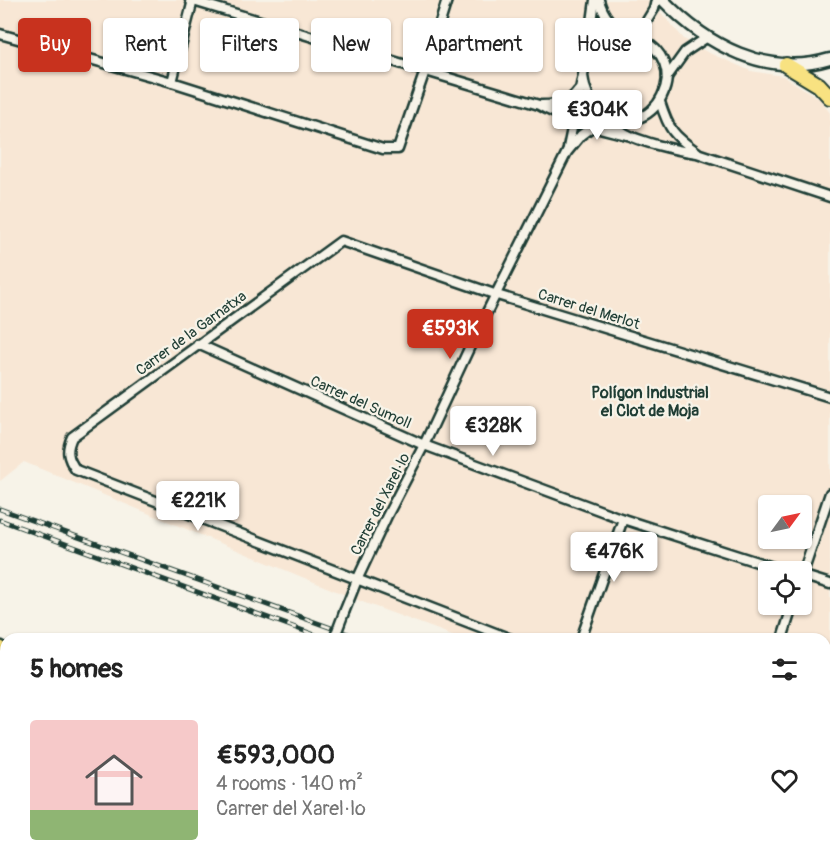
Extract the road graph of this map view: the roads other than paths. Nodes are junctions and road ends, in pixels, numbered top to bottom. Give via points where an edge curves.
1 (192, 0) edge
2 (447, 0) edge
3 (597, 0) edge
4 (656, 0) edge
5 (663, 0) edge
6 (442, 18) edge
7 (594, 18) edge
8 (607, 18) edge
9 (649, 18) edge
10 (0, 34) edge
11 (706, 38) junction
12 (652, 46) edge
13 (830, 59) edge
14 (403, 64) edge
15 (786, 65) junction
16 (426, 72) edge
17 (429, 72) edge
18 (584, 72) edge
19 (583, 76) junction
20 (667, 78) junction
21 (172, 82) junction
22 (580, 88) junction
23 (830, 97) edge
24 (660, 102) junction
25 (539, 105) junction
26 (608, 117) junction
27 (574, 121) junction
28 (591, 126) junction
29 (627, 135) junction
30 (567, 152) junction
31 (697, 153) junction
32 (830, 197) edge
33 (341, 242) joint
34 (497, 295) junction
35 (198, 344) junction
36 (830, 397) edge
37 (424, 445) junction
38 (830, 493) edge
39 (623, 519) junction
40 (807, 561) edge
41 (758, 562) edge
42 (357, 580) junction
43 (812, 580) edge
44 (830, 584) edge
45 (790, 615) edge
46 (336, 633) edge
47 (495, 633) edge
48 (583, 633) edge
49 (784, 633) edge

1 - 14 street
1 - 21 street
2 - 6 street
3 - 7 street
3 - 8 street
4 - 9 street
5 - 11 street
10 - 21 street
11 - 15 street via 729,51
11 - 20 street via 685,52
12 - 20 street via 665,64
13 - 15 street
15 - 23 highway via 819,85
16 - 21 street via 398,148 383,148
17 - 25 street
18 - 19 street
19 - 22 street
19 - 26 street via 589,100
20 - 24 street
22 - 25 street via 569,101
22 - 27 street
24 - 26 street via 637,118
24 - 31 street via 676,138
25 - 27 street
26 - 28 street
26 - 29 street
27 - 28 street
27 - 30 street
28 - 29 street
28 - 30 street
29 - 31 street
30 - 34 street, Carrer del Xarel·lo
31 - 32 street
33 - 34 street, Carrer del Merlot
33 - 35 street, Carrer de la Garnatxa
34 - 36 street, Carrer del Merlot
34 - 37 street, Carrer del Xarel·lo
35 - 37 street, Carrer del Sumoll
35 - 42 street, Carrer de la Garnatxa via 72,437 67,454 76,470
37 - 39 street, Carrer del Sumoll
37 - 42 street, Carrer del Xarel·lo
38 - 40 street
39 - 41 street, Carrer del Sumoll
39 - 48 street
42 - 46 street, Carrer del Xarel·lo, bridge
42 - 47 street
43 - 44 street
45 - 49 street

